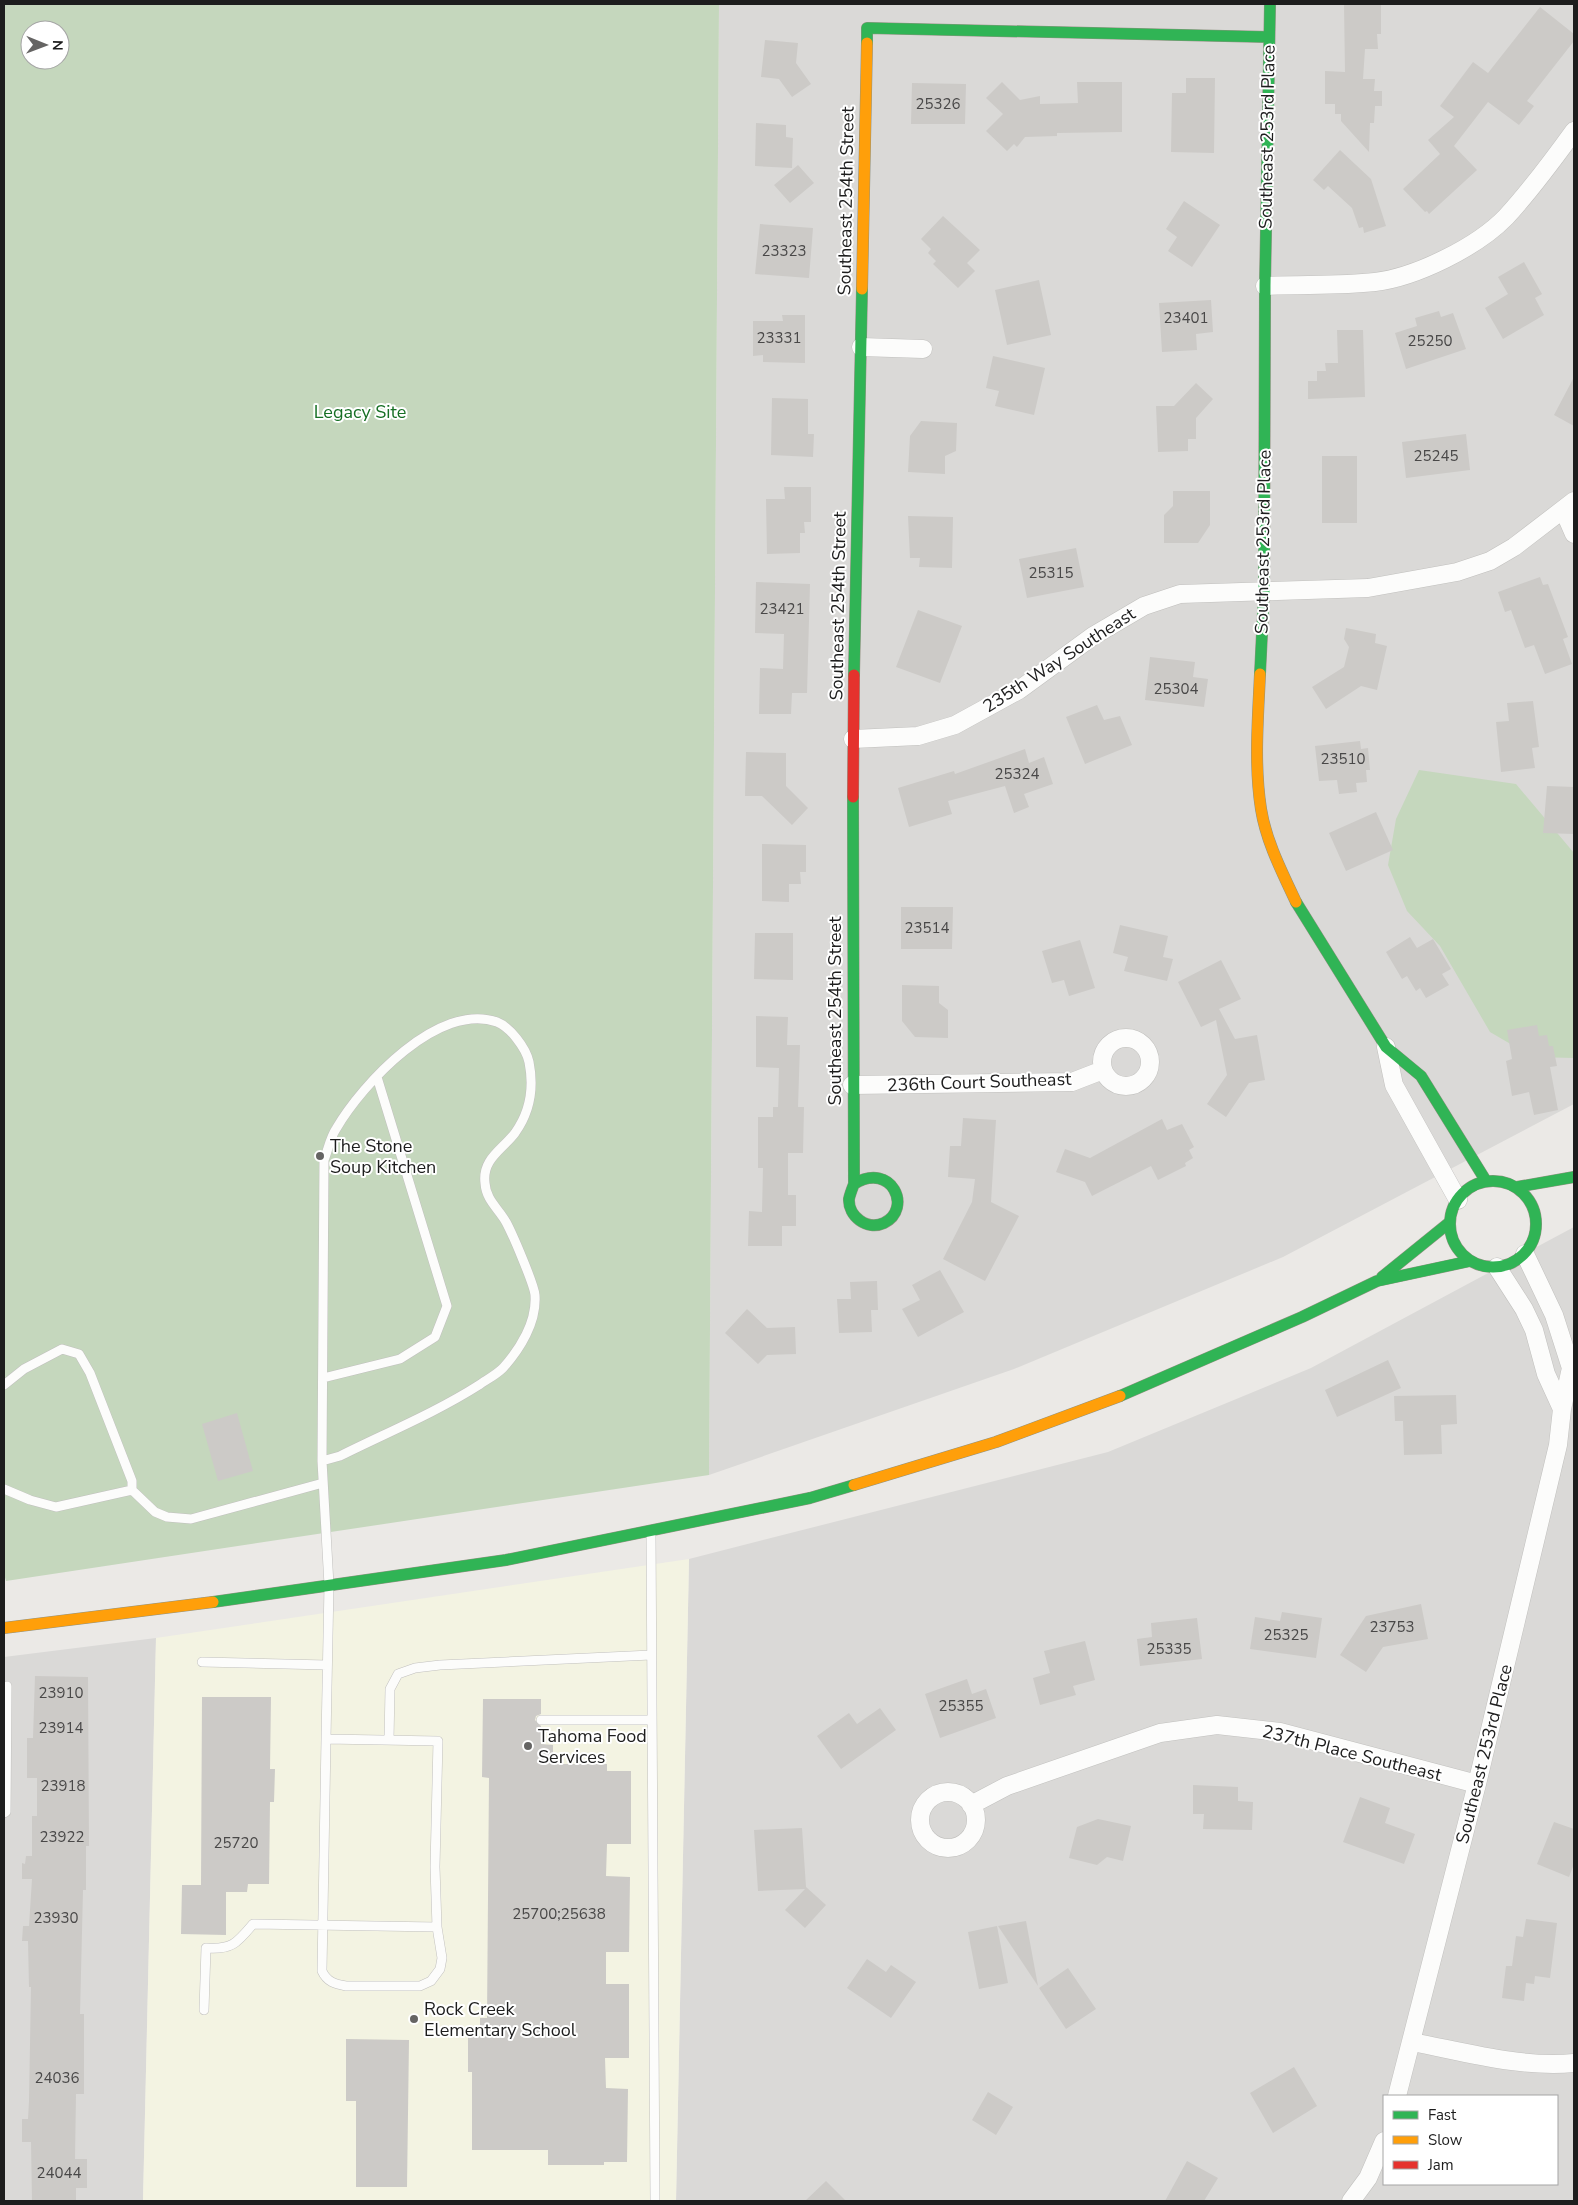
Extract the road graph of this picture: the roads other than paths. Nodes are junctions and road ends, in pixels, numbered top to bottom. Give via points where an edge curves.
1 (1270, 4) edge
2 (1269, 37) junction
3 (1574, 131) edge
4 (1265, 286) junction
5 (861, 347) junction
6 (923, 349) dead end
7 (1569, 506) edge
8 (1574, 534) edge
9 (1264, 592) junction
10 (853, 739) junction
11 (1386, 1047) junction
12 (1103, 1070) dead end
13 (377, 1077) junction
14 (852, 1085) junction
15 (1574, 1177) edge
16 (1486, 1182) junction
17 (854, 1184) junction
18 (1517, 1187) junction
19 (1458, 1200) junction
20 (1450, 1222) junction
21 (1525, 1254) junction
22 (1470, 1261) junction
23 (1497, 1267) junction
24 (1377, 1281) junction
25 (323, 1378) junction
26 (4, 1385) edge
27 (1562, 1409) junction
28 (322, 1461) junction
29 (323, 1483) junction
30 (4, 1489) edge
31 (132, 1490) junction
32 (651, 1532) junction
33 (329, 1585) junction
34 (4, 1628) edge
35 (651, 1655) junction
36 (202, 1662) dead end
37 (328, 1665) junction
38 (7, 1686) dead end
39 (541, 1720) dead end
40 (652, 1720) junction
41 (326, 1739) junction
42 (388, 1740) junction
43 (1477, 1784) junction
44 (971, 1805) dead end
45 (4, 1813) edge
46 (323, 1925) junction
47 (437, 1927) junction
48 (204, 2010) dead end
49 (1412, 2042) junction
50 (1574, 2063) edge
51 (1397, 2095) edge
52 (1383, 2143) edge
53 (655, 2201) edge
54 (1350, 2201) edge

1 - 2 street, Southeast 253rd Place
2 - 4 street, Southeast 253rd Place
2 - 5 street, Southeast 254th Street via 867,28
3 - 4 street via 1504,218 1449,256 1419,272 1375,282
4 - 9 street, Southeast 253rd Place
5 - 6 street
5 - 10 street, Southeast 254th Street
7 - 8 street
7 - 9 street, 235th Way Southeast via 1514,547 1490,561 1457,572 1368,588
9 - 10 street, 235th Way Southeast via 1180,594 1144,606 1093,636 1019,690 955,725 918,736
9 - 11 street, Southeast 253rd Place via 1256,751 1260,810 1276,859 1302,914
10 - 14 street, Southeast 254th Street
11 - 16 street, Southeast 253rd Place via 1421,1076
11 - 19 street, Southeast 253rd Place via 1394,1085
12 - 14 street, 236th Court Southeast via 1072,1082
13 - 25 lane via 335,1130 324,1160
13 - 25 lane via 447,1306 435,1337 400,1359
13 - 28 lane via 418,1039 440,1028 468,1020 488,1019 507,1026 528,1059 532,1081 527,1113 514,1133 488,1160 484,1182 489,1200 506,1222 535,1294 532,1316 525,1338 502,1370 456,1399 340,1456
14 - 17 street, Southeast 254th Street
15 - 18 street
16 - 18 street via 1496,1180
16 - 19 street via 1474,1185
17 - 17 street, Southeast 254th Street via 848,1202 857,1219 875,1225 892,1217 897,1199 889,1182 871,1176
18 - 21 street via 1540,1212 1535,1238
19 - 20 street
20 - 22 street via 1455,1244
20 - 24 street
21 - 23 street via 1513,1263
21 - 27 street, Southeast 253rd Place via 1554,1315 1571,1368
22 - 23 street via 1480,1266
22 - 24 street
23 - 27 street via 1534,1330 1546,1374
24 - 32 street via 1120,1396 996,1442 810,1498
25 - 28 lane
26 - 31 lane via 24,1369 62,1350 79,1354 90,1373 132,1481
27 - 43 street, Southeast 253rd Place via 1558,1445
28 - 29 lane
29 - 31 lane via 191,1519 167,1517 155,1512
29 - 33 lane
30 - 31 lane via 56,1507
32 - 33 street via 506,1560
32 - 35 lane
33 - 34 street
33 - 37 lane
35 - 40 lane
35 - 42 lane via 415,1668 398,1674 390,1689
36 - 37 lane
37 - 41 lane
38 - 45 lane
39 - 40 lane
40 - 53 lane
41 - 42 lane
41 - 46 lane
42 - 47 lane via 438,1741
43 - 44 street, 237th Place Southeast via 1280,1732 1217,1724 1160,1733 1007,1786
43 - 49 street, Southeast 253rd Place
46 - 47 lane
46 - 47 lane via 322,1971 326,1979 346,1986 420,1986 431,1980 440,1969 442,1958
46 - 48 lane via 253,1924 223,1950 206,1948
49 - 50 street via 1511,2061
49 - 51 street, Southeast 253rd Place
52 - 54 street via 1368,2178

